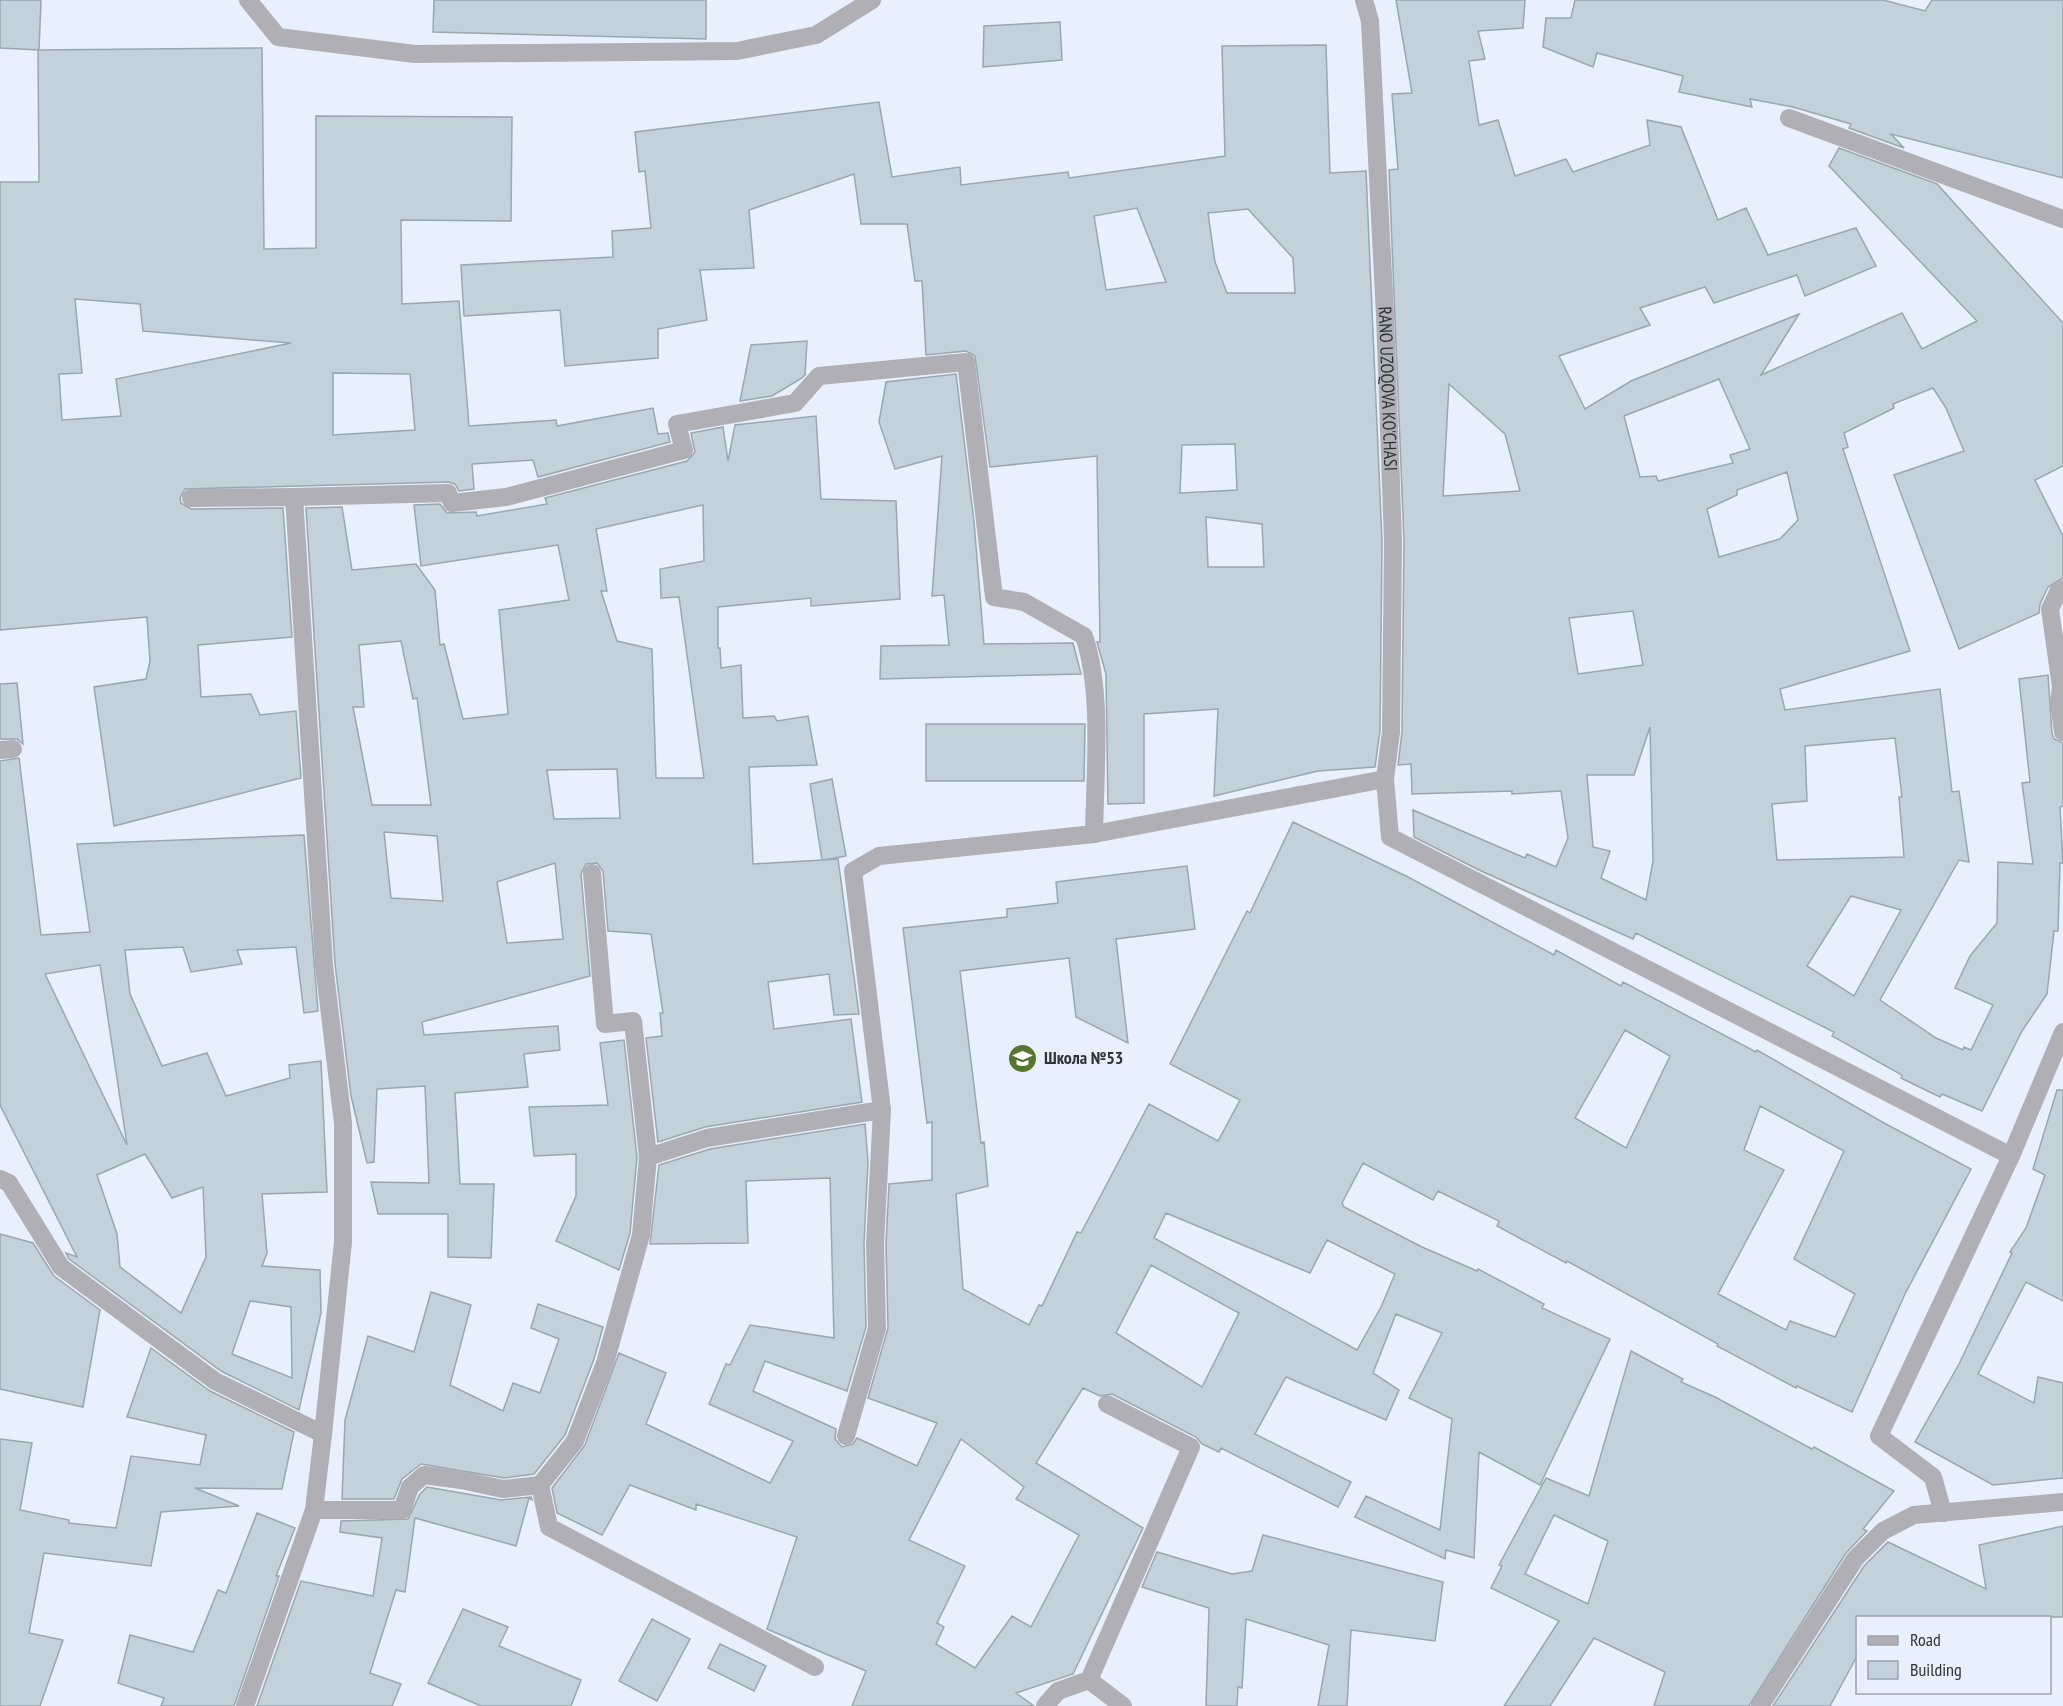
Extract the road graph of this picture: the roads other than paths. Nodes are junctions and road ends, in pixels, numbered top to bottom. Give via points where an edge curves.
1 (248, 0) edge
2 (872, 0) edge
3 (1364, 0) edge
4 (1789, 118) dead end
5 (2063, 219) edge
6 (294, 496) junction
7 (191, 498) dead end
8 (2063, 590) edge
9 (2063, 732) edge
10 (1385, 779) junction
11 (1094, 834) junction
12 (592, 873) dead end
13 (2063, 1032) edge
14 (882, 1110) junction
15 (2011, 1156) junction
16 (648, 1157) junction
17 (0, 1179) edge
18 (1107, 1404) dead end
19 (323, 1434) junction
20 (846, 1436) dead end
21 (540, 1485) junction
22 (2063, 1502) edge
23 (314, 1510) junction
24 (1943, 1513) junction
25 (815, 1667) dead end
26 (1089, 1680) junction
27 (245, 1706) edge
28 (1045, 1706) edge
29 (1123, 1706) edge
30 (1760, 1706) edge

1 - 2 street via 278,37 415,54 737,51 816,35
3 - 10 street, RANO UZOQOVA KO'CHASI via 1370,21 1393,541 1391,732
4 - 5 street
6 - 7 street
6 - 11 street via 448,493 452,503 506,496 684,450 678,424 795,403 819,376 966,362 994,597 1024,602 1084,636 1092,660
6 - 19 street via 324,966 343,1123 343,1242
8 - 9 street via 2049,609 2061,687
10 - 11 street
10 - 15 street, RANO UZOQOVA KO'CHASI via 1390,837
11 - 14 street via 879,856 853,871
12 - 16 street via 605,1024 633,1021
13 - 15 street
14 - 16 street via 707,1138
14 - 20 street via 875,1244 877,1328
15 - 24 street via 1879,1436 1933,1477
16 - 21 street via 641,1235 605,1363 575,1441
17 - 19 street via 9,1183 61,1267 214,1381
18 - 26 street via 1191,1447
19 - 23 street
21 - 23 street via 503,1489 424,1475 410,1487 402,1510
21 - 25 street via 549,1527
22 - 24 street
23 - 27 street
24 - 30 street via 1914,1515 1904,1520 1883,1531 1855,1559
26 - 28 street via 1058,1691
26 - 29 street

